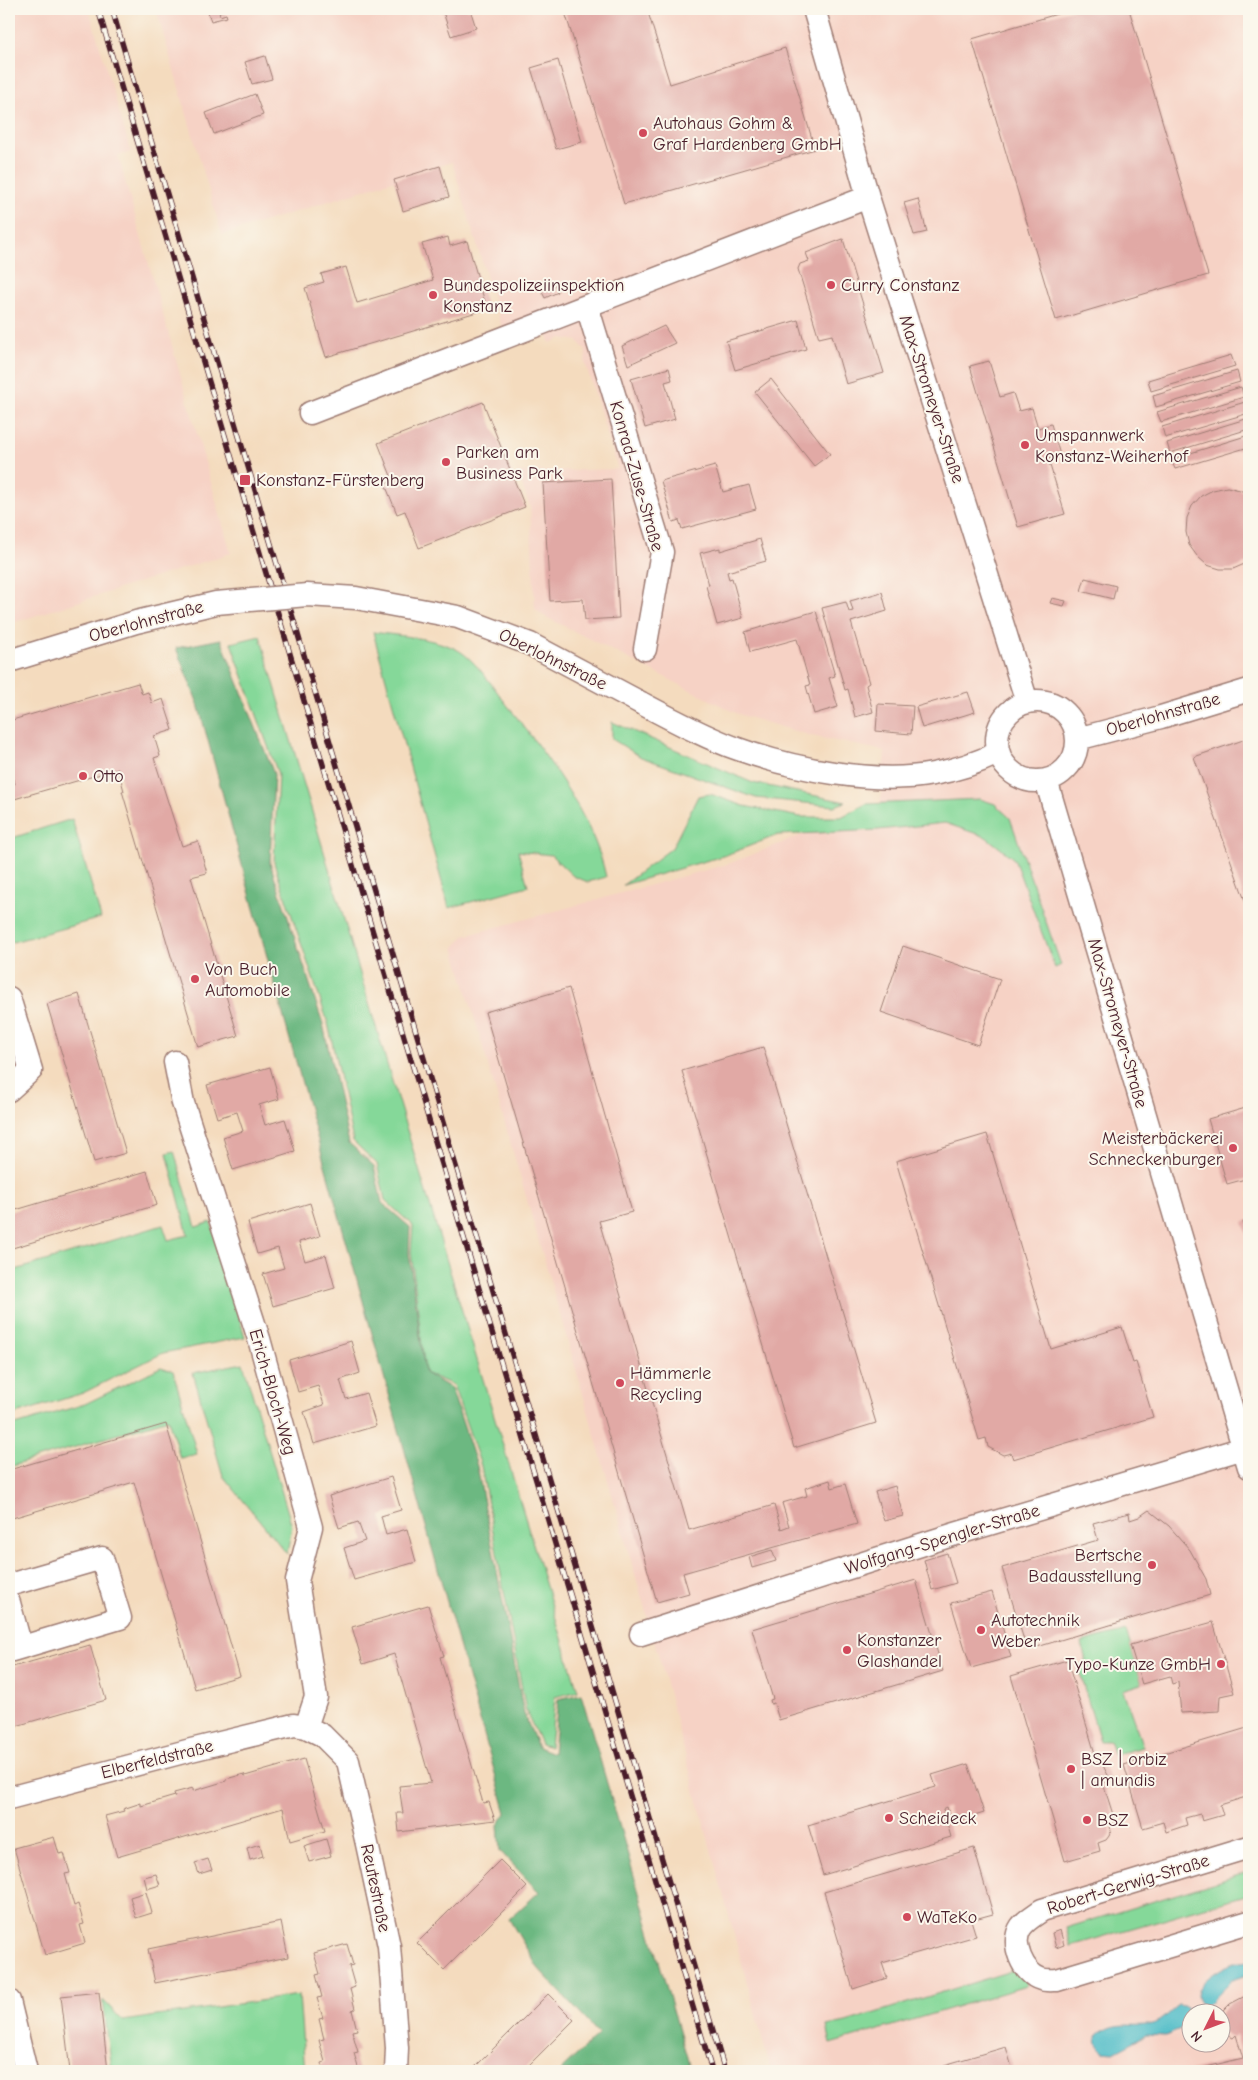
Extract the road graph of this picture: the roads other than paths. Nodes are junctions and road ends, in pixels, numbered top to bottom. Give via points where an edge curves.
1 (814, 9) edge
2 (868, 197) junction
3 (587, 306) junction
4 (310, 413) dead end
5 (645, 649) dead end
6 (9, 661) edge
7 (1249, 690) edge
8 (1027, 702) junction
9 (1077, 738) junction
10 (998, 753) junction
11 (1046, 780) junction
12 (9, 998) edge
13 (175, 1062) dead end
14 (9, 1090) edge
15 (1246, 1457) edge
16 (9, 1585) edge
17 (9, 1603) edge
18 (641, 1634) dead end
19 (15, 1649) edge
20 (306, 1727) junction
21 (9, 1798) edge
22 (1249, 1847) edge
23 (1249, 1922) edge
24 (9, 2001) edge
25 (26, 2071) edge
26 (396, 2071) edge

1 - 2 street, Max-Stromeyer-Straße
2 - 3 street
2 - 8 street, Max-Stromeyer-Straße
3 - 4 street
3 - 5 street, Konrad-Zuse-Straße via 662,552
6 - 10 street, Oberlohnstraße, bridge via 136,622 216,603 306,595 356,598 458,617 530,644 737,749 786,763 887,778 931,774 970,765
7 - 9 street, Oberlohnstraße
8 - 9 street via 1038,701 1060,709 1071,722
8 - 10 street via 1017,706 1002,722 998,732
9 - 11 street via 1072,760 1065,770
10 - 11 street via 1017,776 1031,781
11 - 15 street, Max-Stromeyer-Straße
12 - 14 street via 31,1070
13 - 20 street, Erich-Bloch-Weg via 183,1103 259,1339 311,1527 297,1582 316,1697
15 - 18 street, Wolfgang-Spengler-Straße via 952,1535
16 - 19 street via 102,1558 120,1618
17 - 19 street
20 - 21 street, Elberfeldstraße via 294,1725 209,1745
20 - 26 street, Reutestraße via 322,1735 348,1761 388,1946
22 - 23 street, Robert-Gerwig-Straße via 1042,1910 1020,1928 1017,1937 1021,1960 1029,1970 1040,1979 1057,1980
24 - 25 street

